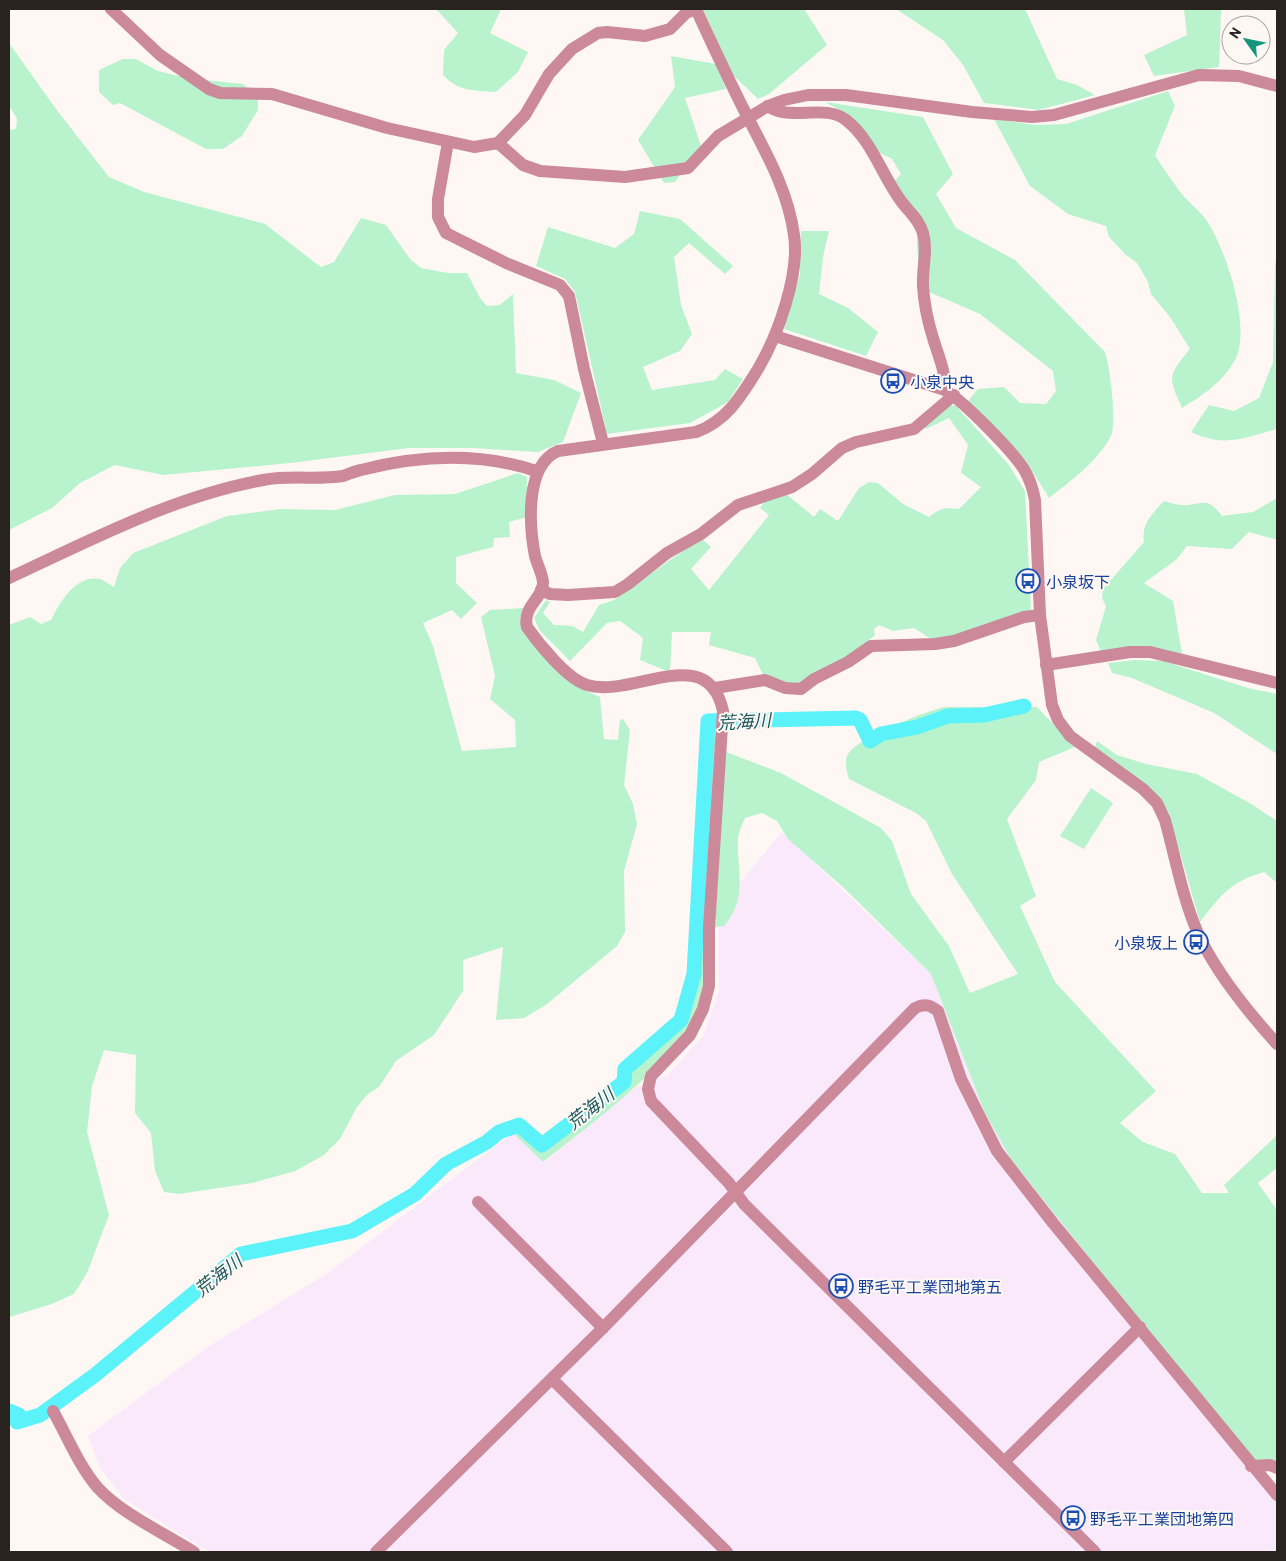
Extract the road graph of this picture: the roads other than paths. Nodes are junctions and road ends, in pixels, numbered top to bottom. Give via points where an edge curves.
1 (111, 9) edge
2 (696, 9) edge
3 (1277, 86) edge
4 (768, 106) junction
5 (748, 118) junction
6 (448, 142) junction
7 (498, 143) junction
8 (775, 336) junction
9 (949, 393) junction
10 (603, 443) junction
11 (536, 472) junction
12 (9, 578) edge
13 (542, 590) junction
14 (1040, 615) junction
15 (1046, 665) junction
16 (1277, 683) edge
17 (715, 688) junction
18 (1277, 1044) edge
19 (735, 1193) junction
20 (478, 1202) dead end
21 (1140, 1327) junction
22 (603, 1328) junction
23 (552, 1379) junction
24 (53, 1411) dead end
25 (1004, 1462) junction
26 (1252, 1466) junction
27 (1277, 1468) edge
28 (1277, 1495) edge
29 (194, 1552) edge
30 (376, 1552) edge
31 (727, 1552) edge
32 (1095, 1552) edge

1 - 6 street via 160,55 209,89 272,94 387,128
2 - 5 street
2 - 7 street via 686,13 670,29 645,36 598,33 572,49 549,74 525,115
3 - 4 street via 1239,76 1199,75 1032,117 827,94 796,97
4 - 5 street
4 - 9 street via 788,112 836,114 845,119 860,134 901,201 916,218 923,233 926,309
5 - 7 street via 718,136 688,168 625,177 540,171 523,165
5 - 8 street via 785,195 795,236 791,276
6 - 7 street via 474,147
6 - 10 street via 438,199 440,222 446,234 565,289
8 - 9 street
8 - 10 street via 750,382 724,417 714,424 696,432
9 - 13 street via 914,429 856,442 842,448 792,487 738,504 701,534 667,553 616,592 568,595
9 - 14 street via 1012,455 1031,482 1035,500
10 - 11 street via 548,455
11 - 12 street via 490,458 468,456 396,463 343,476 264,480 171,505
11 - 13 street via 533,540
13 - 17 street via 526,614 527,627 582,684 617,688 658,677 695,677
14 - 15 street
14 - 17 street via 1024,617 954,641 871,646 801,688 785,688 765,680
15 - 16 street via 1150,652
15 - 18 street via 1052,705 1070,736 1143,789 1157,803 1165,820 1197,931 1221,972
17 - 19 street via 723,711 709,928 709,986 703,1009 690,1035 651,1076 648,1089 651,1100 730,1183
19 - 21 street via 915,1008 930,1005 938,1011 960,1079 997,1151 1053,1224
19 - 22 street
19 - 25 street
20 - 22 street
21 - 25 street
21 - 26 street
22 - 23 street
23 - 30 street
23 - 31 street
24 - 29 street via 98,1487 114,1502
25 - 32 street
26 - 27 street
26 - 28 street

